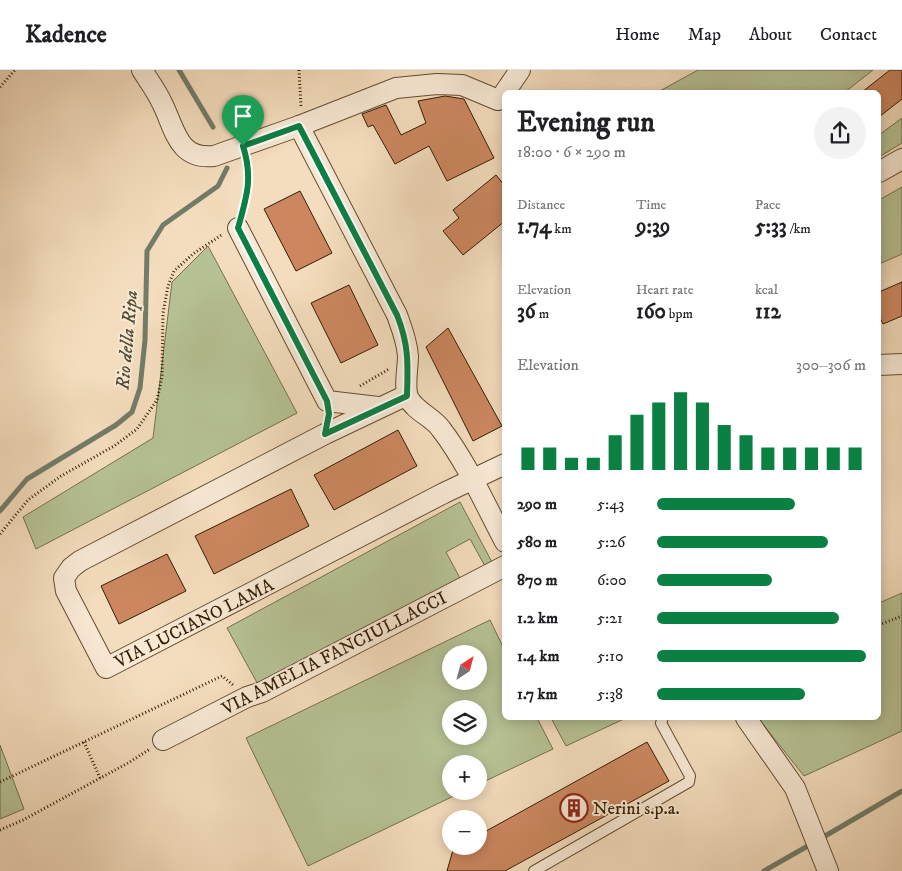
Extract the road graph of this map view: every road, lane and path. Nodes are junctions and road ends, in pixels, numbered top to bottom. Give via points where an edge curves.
1 (15, 70) edge
2 (142, 70) edge
3 (299, 70) edge
4 (520, 70) edge
5 (0, 87) edge
6 (509, 90) edge
7 (502, 100) edge
8 (301, 125) junction
9 (243, 146) junction
10 (902, 158) edge
11 (881, 171) edge
12 (238, 228) junction
13 (408, 355) junction
14 (902, 364) edge
15 (881, 365) edge
16 (355, 388) dead end
17 (407, 396) junction
18 (327, 401) junction
19 (378, 408) junction
20 (325, 434) junction
21 (502, 466) edge
22 (473, 480) junction
23 (0, 534) edge
24 (502, 536) edge
25 (502, 568) edge
26 (902, 616) edge
27 (881, 624) edge
28 (247, 697) junction
29 (662, 720) edge
30 (747, 720) edge
31 (163, 740) joint
32 (84, 742) junction
33 (100, 778) junction
34 (0, 782) edge
35 (0, 830) edge
36 (534, 871) edge
37 (828, 871) edge

1 - 5 path
2 - 9 street via 162,102 177,139 186,150 202,157
3 - 8 path
4 - 6 street
7 - 8 street via 462,85 396,88
8 - 9 street
8 - 13 street via 397,315
9 - 12 path via 250,178
10 - 11 street
12 - 18 street
12 - 23 path via 217,236 174,270 163,313 162,377 157,400 137,429 28,500
13 - 16 path
13 - 17 street
14 - 15 street
17 - 19 street, VIA LUCIANO LAMA
17 - 22 street via 440,427
18 - 19 street
18 - 20 street via 329,414
19 - 20 street, VIA LUCIANO LAMA
20 - 22 street, VIA LUCIANO LAMA via 71,568 64,578 66,591 106,668
21 - 22 street, VIA LUCIANO LAMA
22 - 24 street
25 - 28 street, VIA AMELIA FANCIULLACCI
26 - 27 path
28 - 31 street, VIA AMELIA FANCIULLACCI
28 - 32 path via 222,676
29 - 36 lane via 690,776 689,782
30 - 37 street via 794,788
31 - 33 path
32 - 33 path
32 - 34 path
33 - 35 path

